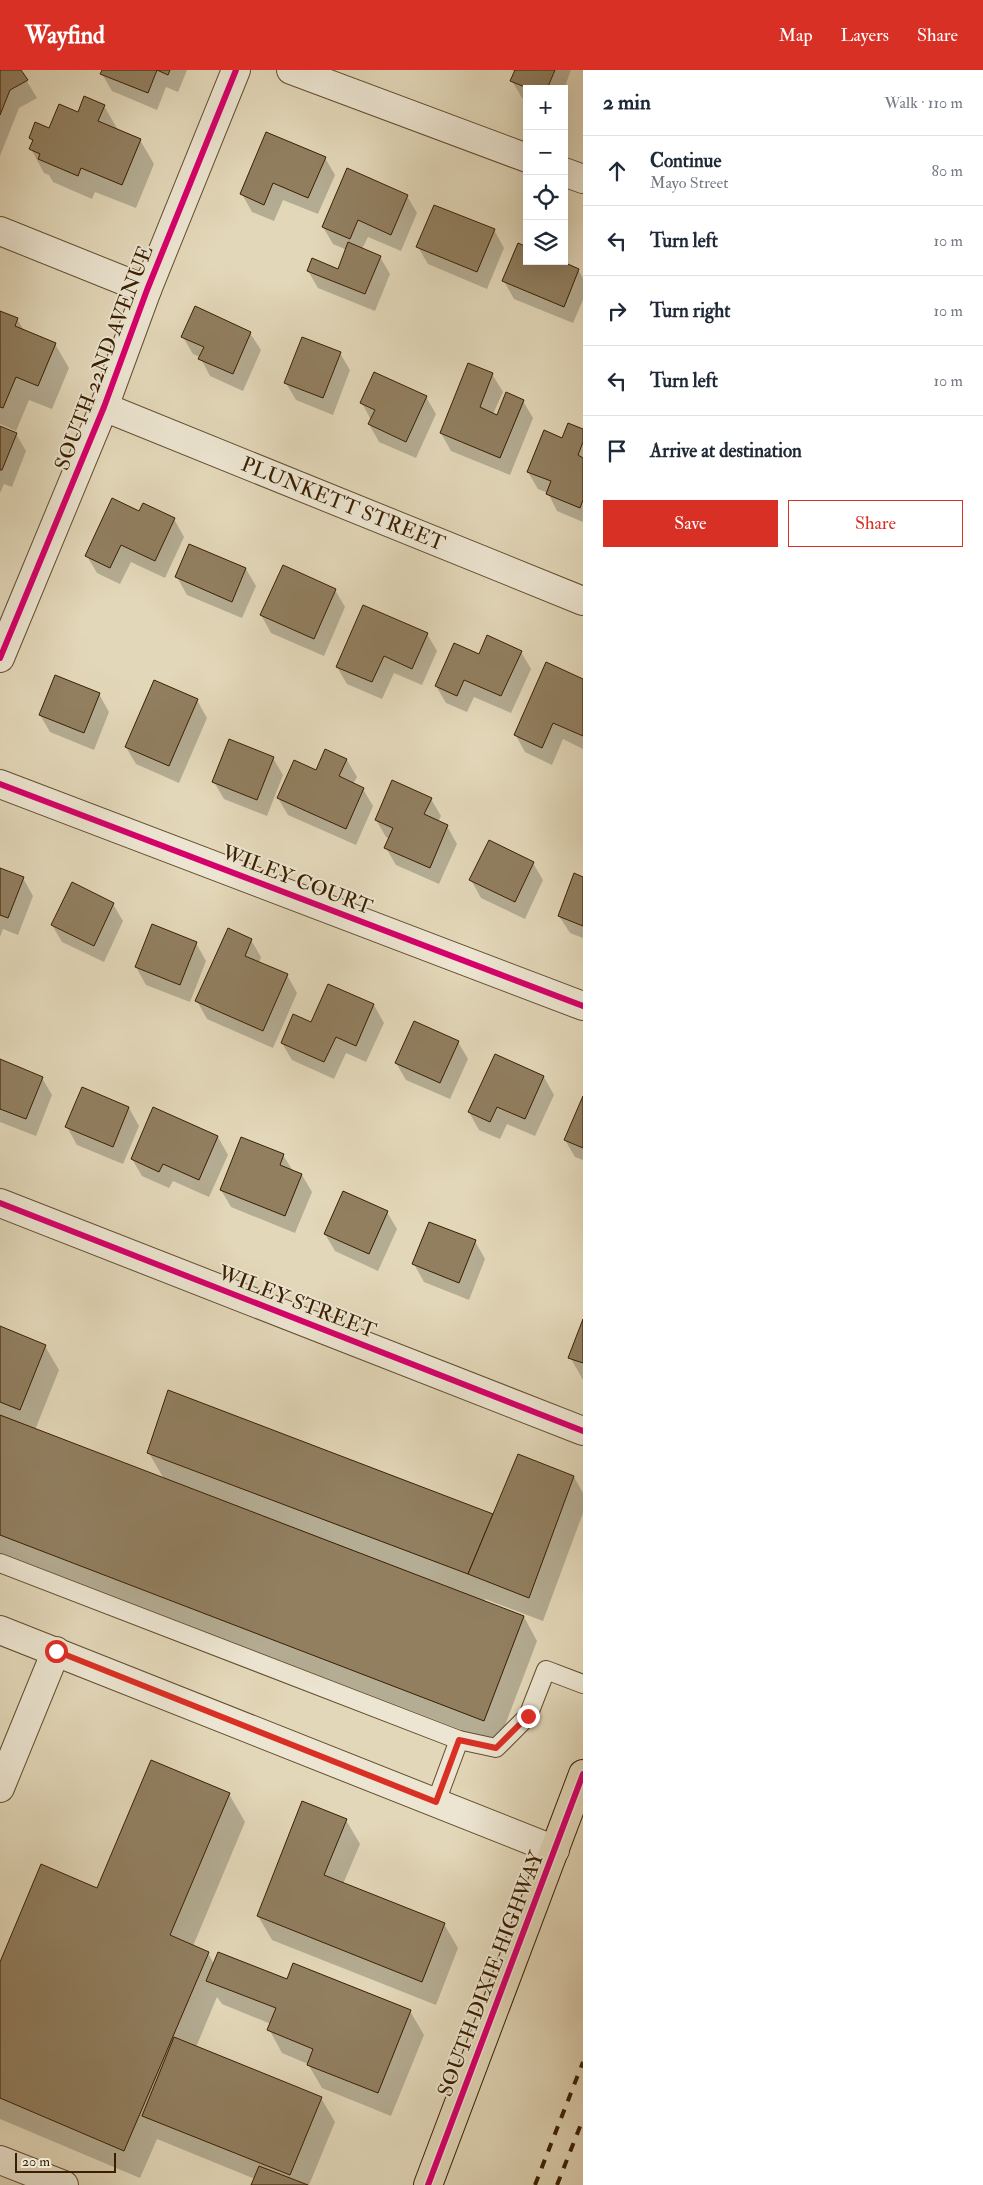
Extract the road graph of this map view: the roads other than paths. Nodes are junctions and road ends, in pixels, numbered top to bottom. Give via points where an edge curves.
1 (236, 70) edge
2 (291, 70) edge
3 (523, 157) edge
4 (568, 173) edge
5 (583, 179) edge
6 (0, 231) edge
7 (147, 290) junction
8 (104, 407) junction
9 (583, 602) edge
10 (0, 658) edge
11 (0, 784) edge
12 (583, 1006) edge
13 (0, 1203) edge
14 (583, 1431) edge
15 (0, 1563) edge
16 (0, 1630) edge
17 (56, 1651) junction
18 (583, 1684) edge
19 (459, 1740) junction
20 (583, 1774) edge
21 (0, 1788) edge
22 (436, 1802) junction
23 (555, 1850) junction
24 (0, 2160) edge
25 (64, 2185) edge
26 (428, 2185) edge

1 - 7 street, SOUTH 22ND AVENUE
2 - 3 street
4 - 5 street
6 - 7 street
7 - 8 street, SOUTH 22ND AVENUE
8 - 9 street, PLUNKETT STREET
8 - 10 street, SOUTH 22ND AVENUE
11 - 12 street, WILEY COURT
13 - 14 street, WILEY STREET
15 - 19 lane
16 - 17 street
17 - 21 street
17 - 22 street
18 - 19 lane via 546,1670 528,1716 496,1748
19 - 22 lane
20 - 23 main road, SOUTH DIXIE HIGHWAY
22 - 23 street
23 - 26 main road, SOUTH DIXIE HIGHWAY
24 - 25 street

